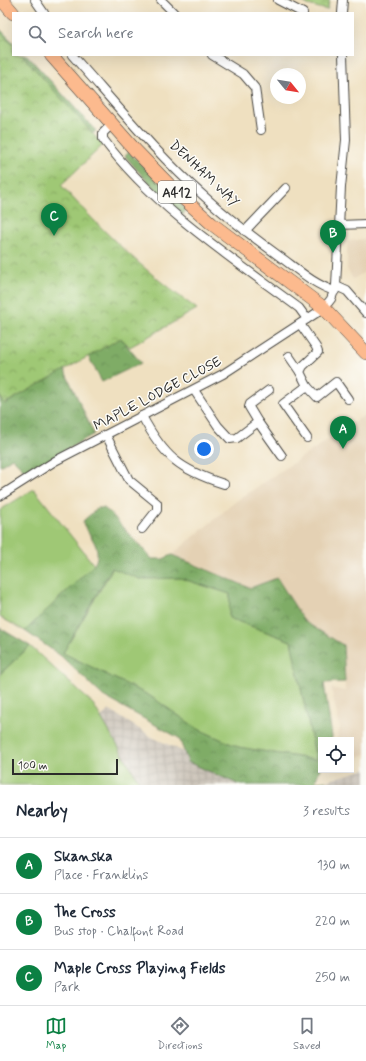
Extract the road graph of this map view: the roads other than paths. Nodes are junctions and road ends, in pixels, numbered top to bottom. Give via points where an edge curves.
1 (2, 0) edge
2 (35, 0) edge
3 (161, 0) edge
4 (278, 0) edge
5 (343, 0) edge
6 (12, 12) edge
7 (43, 12) edge
8 (173, 12) edge
9 (301, 12) edge
10 (342, 12) edge
11 (52, 56) edge
12 (73, 56) edge
13 (214, 56) edge
14 (343, 56) edge
15 (112, 100) junction
16 (100, 110) junction
17 (112, 124) junction
18 (261, 130) dead end
19 (286, 188) dead end
20 (366, 224) edge
21 (338, 225) junction
22 (245, 231) junction
23 (336, 289) junction
24 (363, 302) edge
25 (324, 308) junction
26 (366, 313) edge
27 (307, 319) junction
28 (300, 324) junction
29 (366, 353) edge
30 (289, 356) dead end
31 (300, 372) junction
32 (307, 386) junction
33 (194, 390) junction
34 (269, 390) dead end
35 (348, 399) dead end
36 (142, 416) junction
37 (258, 422) junction
38 (106, 434) junction
39 (307, 438) dead end
40 (282, 456) dead end
41 (224, 484) dead end
42 (0, 496) edge
43 (142, 529) dead end

1 - 6 main road
2 - 7 street
3 - 8 street
4 - 9 street
5 - 10 street
11 - 16 main road, A412
12 - 15 street, DENHAM WAY
13 - 18 street via 243,74 255,88
14 - 21 street via 346,140
15 - 16 street
15 - 22 street, DENHAM WAY via 192,184
16 - 17 main road, A412
17 - 25 main road, A412 via 155,172 212,224
17 - 27 street via 103,133 103,139 140,181 184,222 299,308
19 - 22 street
20 - 21 street
21 - 23 street
22 - 23 street, DENHAM WAY via 312,280
23 - 24 street, DENHAM WAY via 347,291
23 - 25 street
24 - 26 street, DENHAM WAY
25 - 27 street, MAPLE LODGE CLOSE
25 - 29 main road, A412
27 - 28 street, MAPLE LODGE CLOSE
28 - 31 street via 318,352
28 - 33 street, MAPLE LODGE CLOSE
30 - 31 street
31 - 32 street
32 - 35 street via 317,397 336,382
32 - 39 street via 283,404
33 - 36 street, MAPLE LODGE CLOSE
33 - 37 street via 230,439 237,438
34 - 37 street via 250,404 249,410
36 - 38 street, MAPLE LODGE CLOSE
36 - 41 street via 162,448 173,460 199,476
37 - 40 street
38 - 42 street, MAPLE LODGE CLOSE via 55,461
38 - 43 street via 129,480 157,503 157,510

